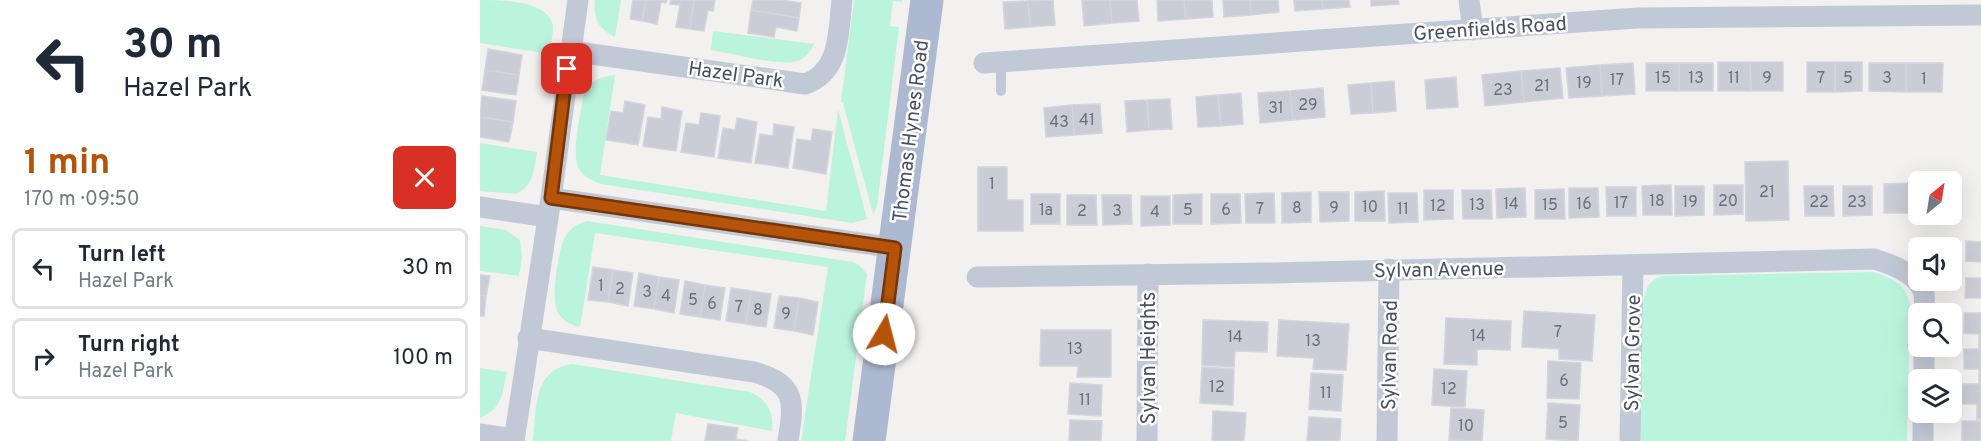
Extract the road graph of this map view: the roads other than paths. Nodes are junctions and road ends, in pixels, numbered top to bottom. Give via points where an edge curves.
1 (578, 0) edge
2 (842, 0) edge
3 (927, 0) edge
4 (1469, 0) edge
5 (1981, 15) edge
6 (1473, 30) junction
7 (570, 51) junction
8 (993, 63) joint
9 (1001, 92) dead end
10 (480, 207) edge
11 (549, 207) junction
12 (895, 248) junction
13 (1633, 265) junction
14 (1389, 269) junction
15 (1148, 274) junction
16 (976, 277) dead end
17 (1924, 303) edge
18 (528, 338) junction
19 (1923, 423) edge
20 (480, 434) edge
21 (514, 440) edge
22 (788, 441) edge
23 (869, 441) edge
24 (1147, 441) edge
25 (1387, 441) edge
26 (1630, 441) edge
27 (1923, 441) edge

1 - 7 street
2 - 7 street, Hazel Park via 831,64 823,75 805,84
3 - 12 main road, Thomas Hynes Road
4 - 6 street
5 - 6 street, Greenfields Road via 1638,18
6 - 8 street, Greenfields Road
7 - 11 street
8 - 9 lane, Greenfields Road
10 - 11 street
11 - 12 street
11 - 18 street
12 - 23 main road, Thomas Hynes Road
13 - 14 street, Sylvan Avenue
13 - 17 street, Sylvan Avenue via 1874,260 1913,279 1924,294
13 - 26 street, Sylvan Grove
14 - 15 street, Sylvan Avenue
14 - 25 street, Sylvan Road
15 - 16 street, Sylvan Avenue
15 - 24 street, Sylvan Heights
18 - 21 street
18 - 22 street via 768,376 790,394 793,410
19 - 27 street
20 - 21 street

